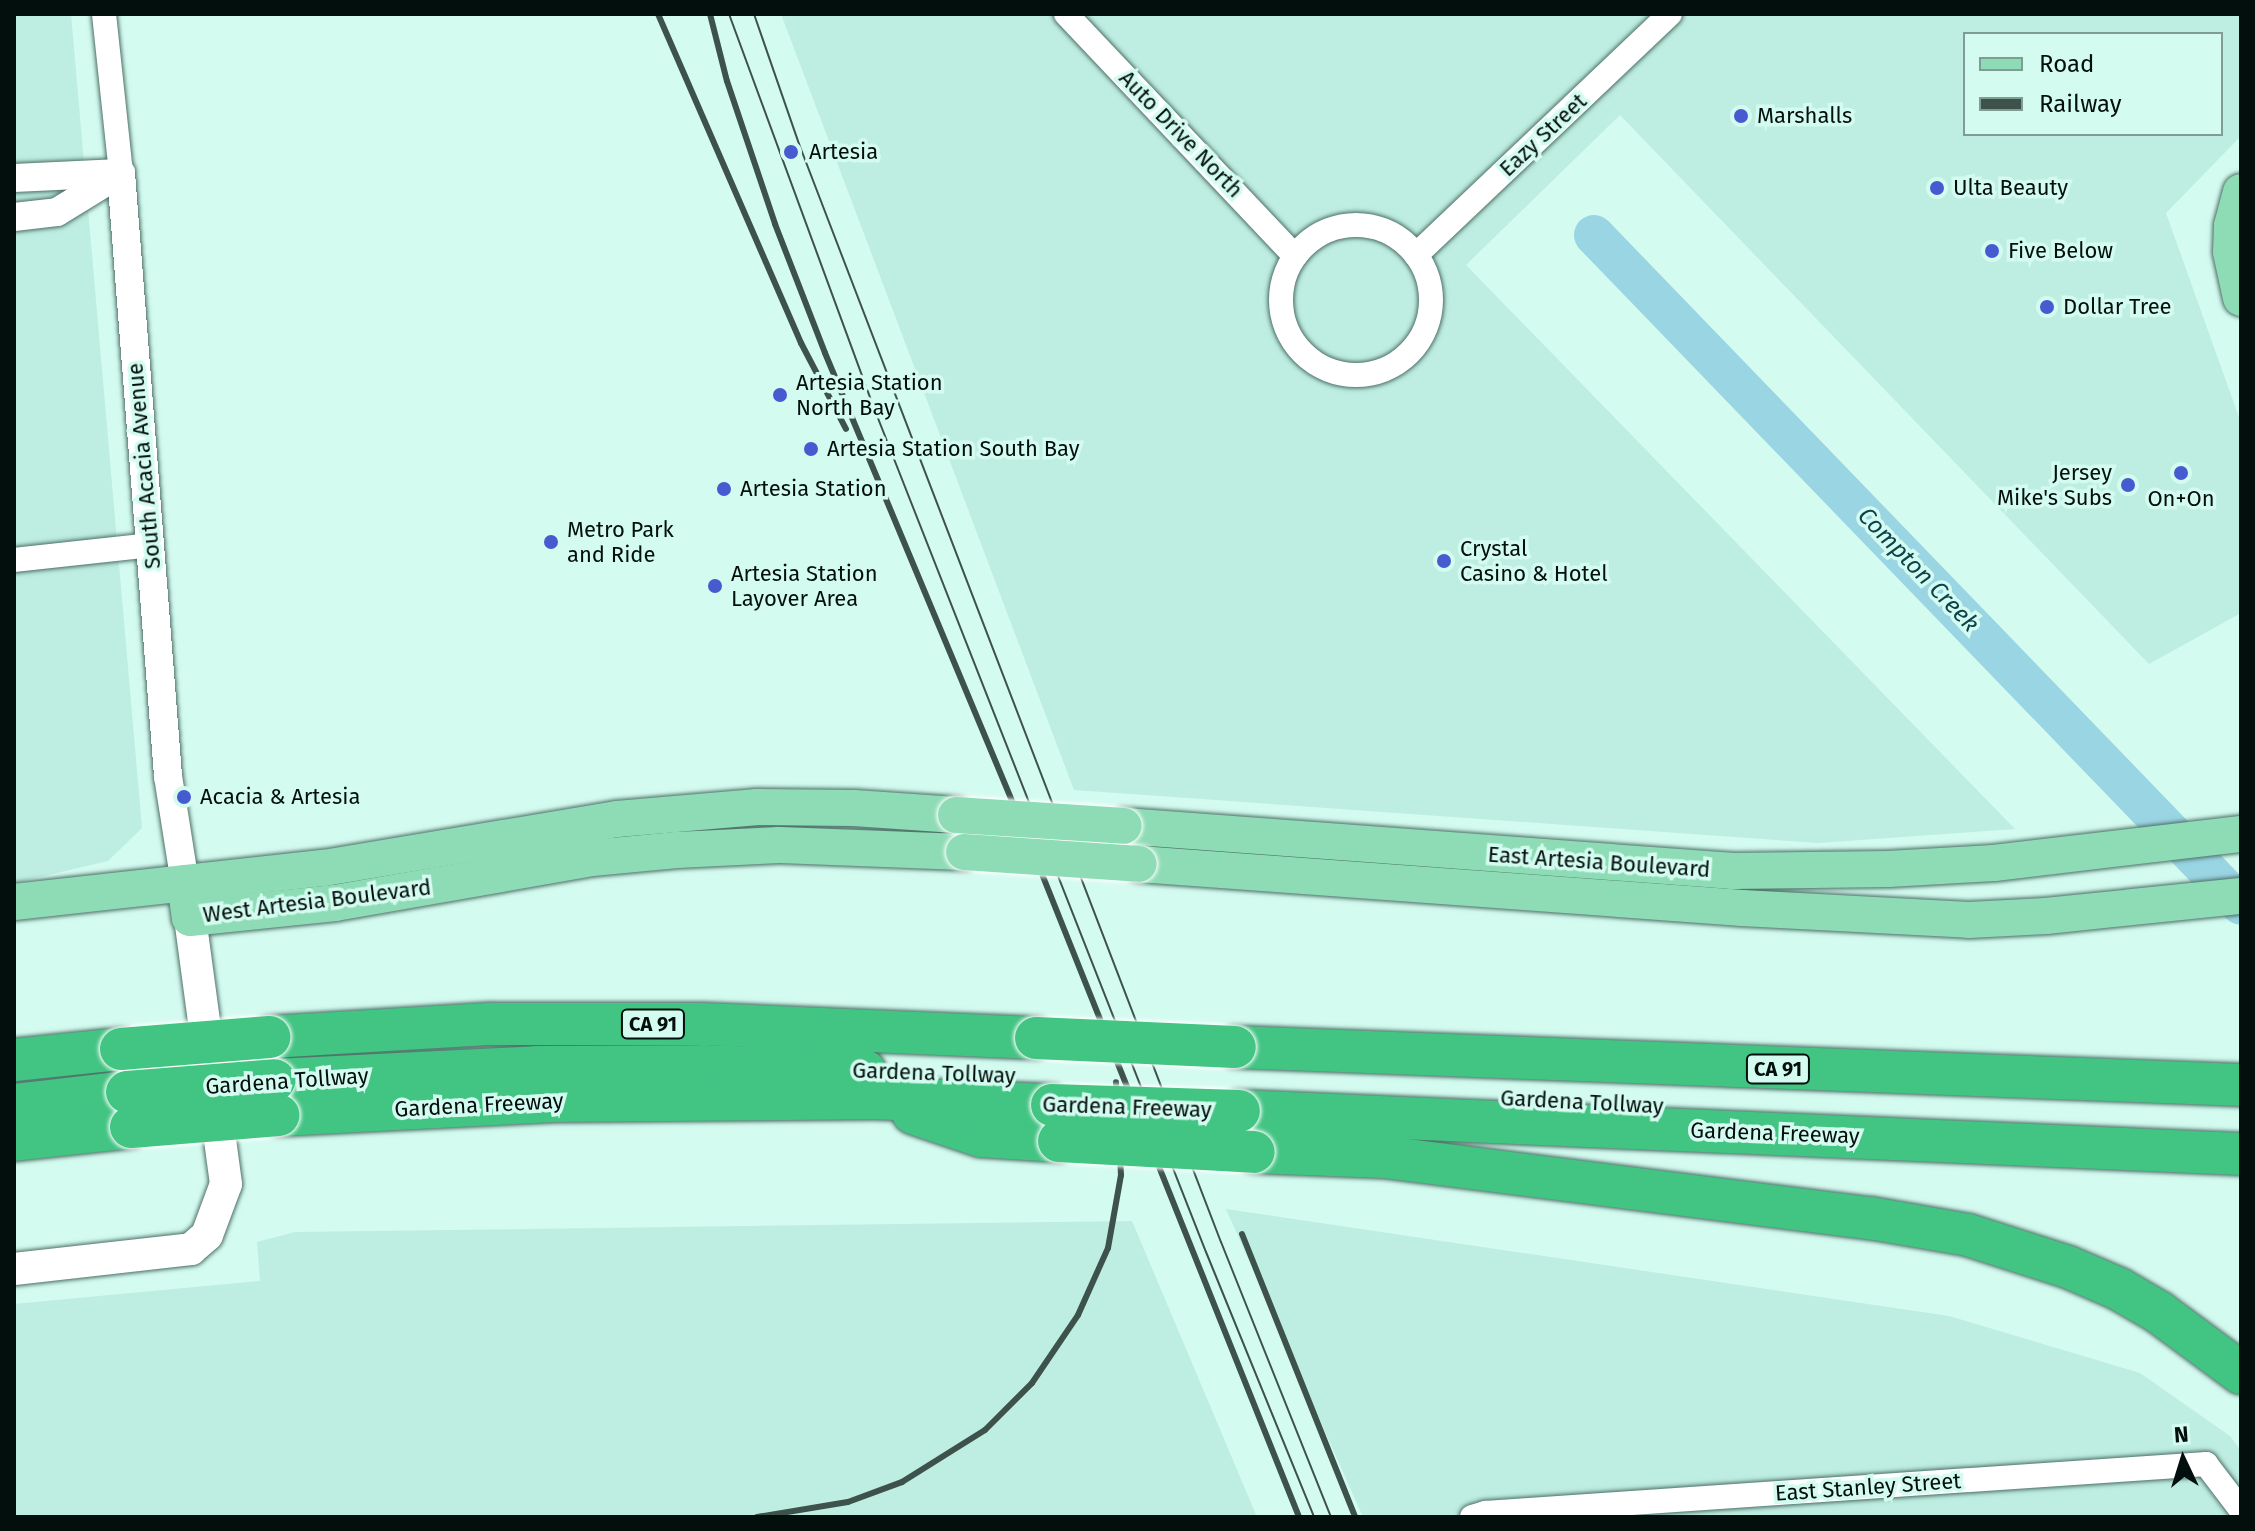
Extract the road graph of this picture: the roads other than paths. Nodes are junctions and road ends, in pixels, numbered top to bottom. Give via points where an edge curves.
1 (104, 14) edge
2 (1066, 14) edge
3 (1670, 14) edge
4 (121, 173) junction
5 (14, 178) edge
6 (2241, 192) edge
7 (14, 217) edge
8 (1416, 255) junction
9 (1295, 256) junction
10 (2241, 298) edge
11 (151, 545) junction
12 (14, 560) edge
13 (956, 815) joint
14 (2241, 834) edge
15 (1327, 842) junction
16 (964, 852) joint
17 (1733, 871) junction
18 (1329, 879) junction
19 (2241, 896) edge
20 (188, 900) junction
21 (14, 902) edge
22 (1733, 907) junction
23 (66, 1055) junction
24 (14, 1060) edge
25 (1234, 1081) junction
26 (2241, 1085) edge
27 (14, 1088) edge
28 (1048, 1090) junction
29 (277, 1097) junction
30 (2171, 1097) junction
31 (14, 1105) edge
32 (129, 1110) junction
33 (2241, 1110) edge
34 (14, 1140) edge
35 (2232, 1154) edge
36 (14, 1269) edge
37 (2241, 1373) edge
38 (2241, 1510) edge
39 (1472, 1517) edge

1 - 4 street, South Acacia Avenue
2 - 9 street, Auto Drive North
3 - 8 street, Eazy Street
4 - 5 street
4 - 7 street via 57,212
4 - 11 street, South Acacia Avenue
6 - 10 main road via 2231,252
8 - 9 street via 1395,236 1355,225 1328,230
8 - 9 street via 1431,295 1421,339 1384,370 1352,375 1314,361 1288,332 1281,301
11 - 12 street
11 - 20 street, South Acacia Avenue via 168,776
13 - 15 main road, East Artesia Boulevard, bridge
13 - 20 main road, West Artesia Boulevard via 757,807 617,819 324,868
14 - 17 main road, East Artesia Boulevard via 1994,863
15 - 17 main road, East Artesia Boulevard
15 - 18 main road
16 - 18 main road, East Artesia Boulevard, bridge
16 - 20 main road, West Artesia Boulevard via 779,845 677,850 592,858 335,903
17 - 22 main road
18 - 22 main road, East Artesia Boulevard
19 - 22 main road, East Artesia Boulevard via 1969,920
20 - 21 main road, West Artesia Boulevard
20 - 36 main road, West Artesia Boulevard via 226,1184 207,1235 191,1249
23 - 24 highway, Gardena Freeway / CA 91
23 - 27 highway via 39,1085
23 - 28 highway, Gardena Freeway / CA 91, bridge via 492,1024 702,1024
25 - 28 highway, Gardena Freeway / CA 91, bridge
25 - 28 highway, Gardena Freeway / CA 91, bridge
25 - 30 highway, Gardena Freeway / CA 91 via 1397,1054
25 - 35 highway, Gardena Tollway via 1900,1116 1945,1141
26 - 30 highway, Gardena Freeway / CA 91
28 - 29 highway, Gardena Tollway via 688,1066 537,1067
28 - 29 highway, Gardena Freeway via 981,1136 870,1098
28 - 37 highway, bridge via 1254,1152 1384,1157 1968,1235 2119,1289
29 - 32 highway, Gardena Freeway, bridge
30 - 33 highway
31 - 32 highway
32 - 34 highway, Gardena Freeway
38 - 39 street, East Stanley Street via 2206,1464

